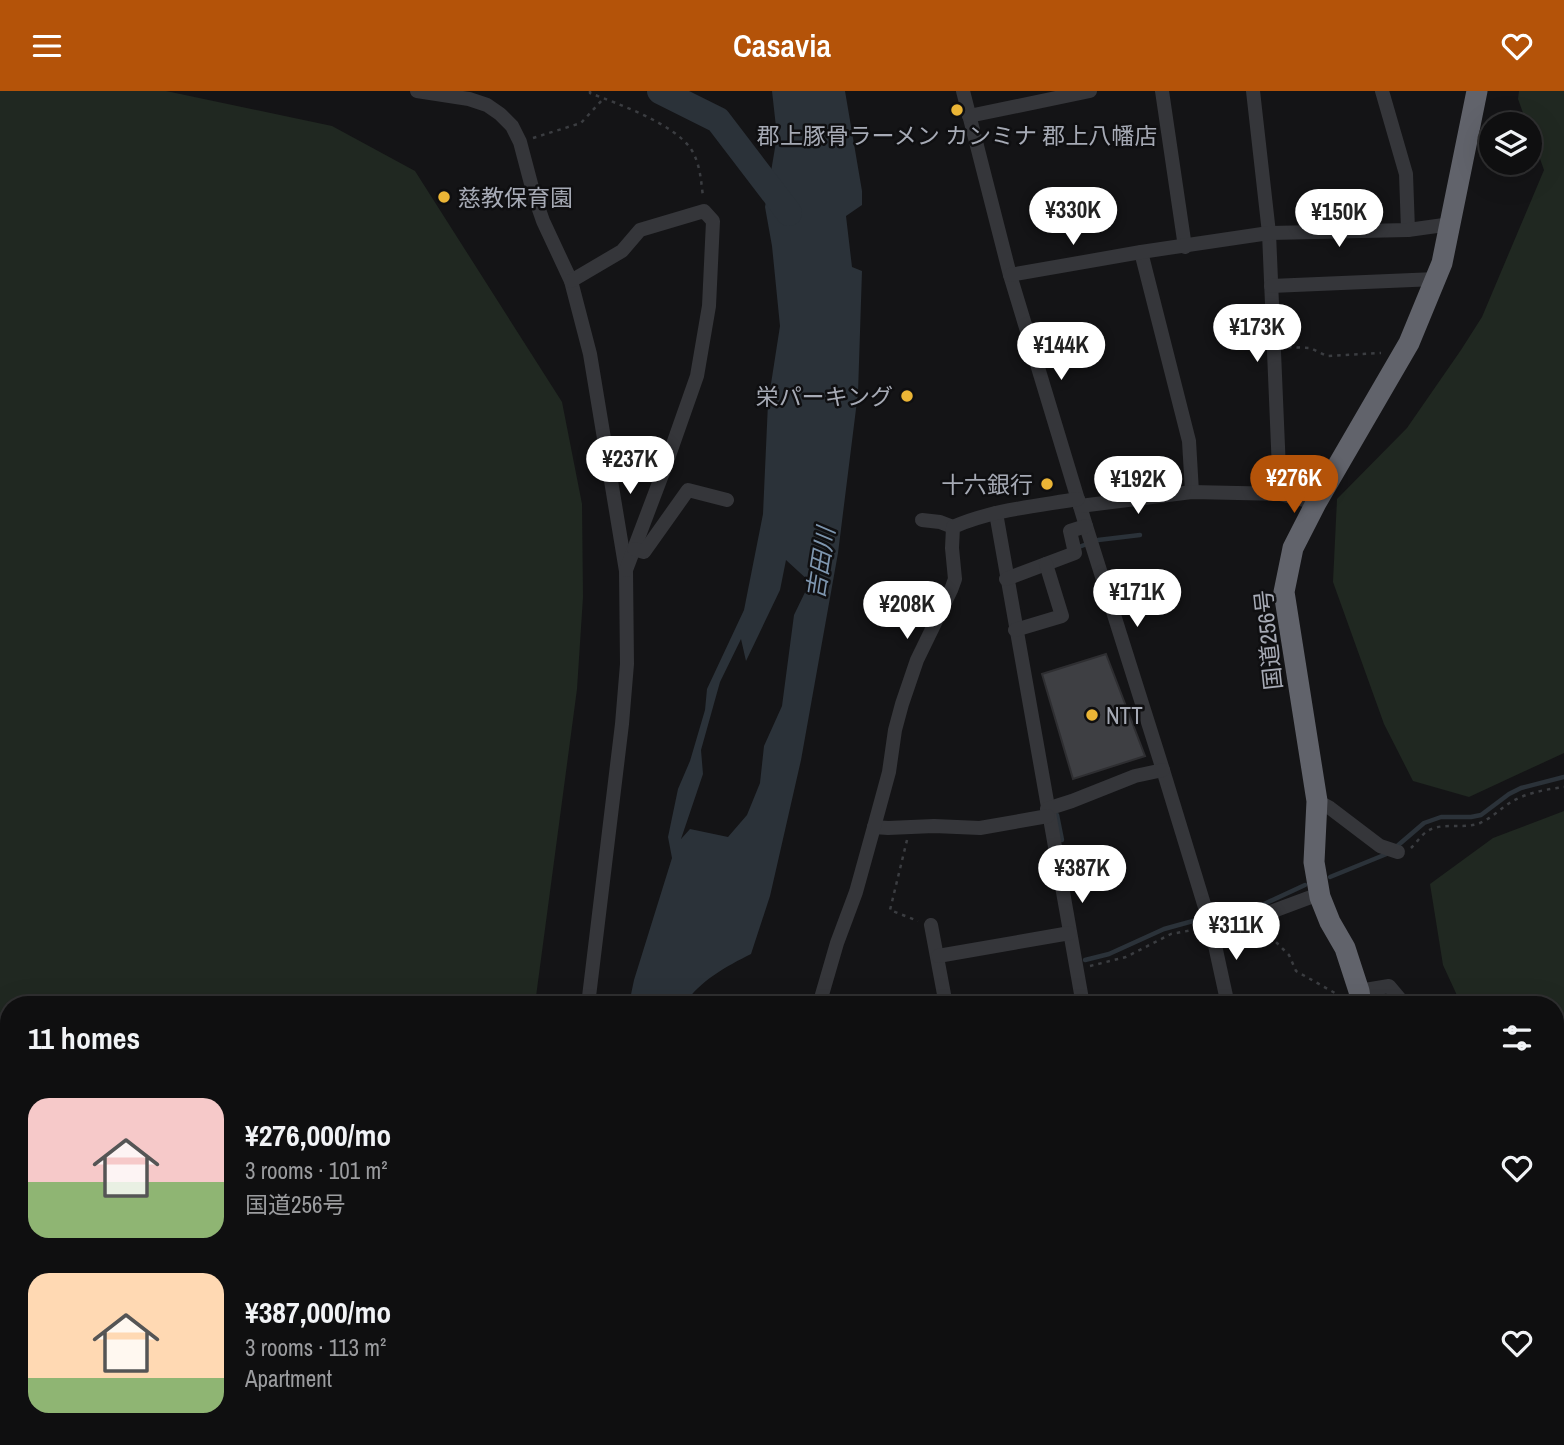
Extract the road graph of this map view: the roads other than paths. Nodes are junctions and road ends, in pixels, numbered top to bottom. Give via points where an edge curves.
1 (417, 91) edge
2 (963, 91) edge
3 (1090, 91) edge
4 (1162, 91) edge
5 (1253, 91) edge
6 (1382, 91) edge
7 (1477, 91) edge
8 (969, 116) junction
9 (1451, 224) junction
10 (1408, 230) junction
11 (1269, 233) junction
12 (1185, 247) junction
13 (1142, 252) junction
14 (1010, 275) junction
15 (1436, 279) junction
16 (571, 281) junction
17 (1271, 286) junction
18 (1192, 492) junction
19 (1280, 494) junction
20 (727, 500) dead end
21 (1079, 502) junction
22 (1316, 503) junction
23 (996, 513) junction
24 (922, 520) dead end
25 (1086, 526) junction
26 (953, 527) junction
27 (634, 549) junction
28 (1046, 564) junction
29 (626, 571) junction
30 (1006, 579) junction
31 (1016, 630) junction
32 (1163, 769) junction
33 (1317, 801) junction
34 (1048, 812) junction
35 (874, 827) junction
36 (1398, 852) road end
37 (1319, 894) junction
38 (931, 925) road end
39 (1211, 927) junction
40 (1070, 933) junction
41 (938, 956) junction
42 (589, 996) edge
43 (822, 996) edge
44 (945, 996) edge
45 (1081, 996) edge
46 (1226, 996) edge
47 (1354, 996) edge
48 (1360, 996) edge
49 (1398, 996) edge

1 - 16 street via 487,105 512,126 543,221
2 - 8 street
3 - 8 street
4 - 12 street
5 - 11 street
6 - 10 street via 1406,174
7 - 9 highway, 国道256号
8 - 14 street
9 - 10 street
9 - 15 highway, 国道256号
10 - 11 street
11 - 12 street
11 - 17 street
12 - 13 street
13 - 14 street
13 - 18 street via 1189,441
14 - 21 street
15 - 17 street
15 - 22 highway, 国道256号 via 1404,353
16 - 27 street via 622,251 640,230 704,211 713,221 709,306 697,376
16 - 29 street via 590,354
17 - 19 street
18 - 19 street
18 - 21 street
19 - 22 street
20 - 27 street via 688,490 644,552
21 - 23 street
21 - 25 street
22 - 33 highway, 国道256号 via 1293,548 1284,592
23 - 26 street
23 - 30 street
24 - 26 street
25 - 28 street via 1070,531 1075,553
25 - 32 street
26 - 35 street via 955,579 902,704
27 - 29 street
28 - 30 street
28 - 31 street via 1062,616
29 - 42 street via 622,723
30 - 31 street
31 - 34 street
32 - 34 street
32 - 39 street
33 - 36 street via 1380,846
33 - 37 highway, 国道256号 via 1314,862
34 - 35 street via 980,828
34 - 40 street
35 - 43 street
37 - 39 street
37 - 47 highway, 国道256号 via 1345,948
38 - 41 street
39 - 46 street
40 - 41 street
40 - 45 street
41 - 44 street
48 - 49 street via 1390,986

